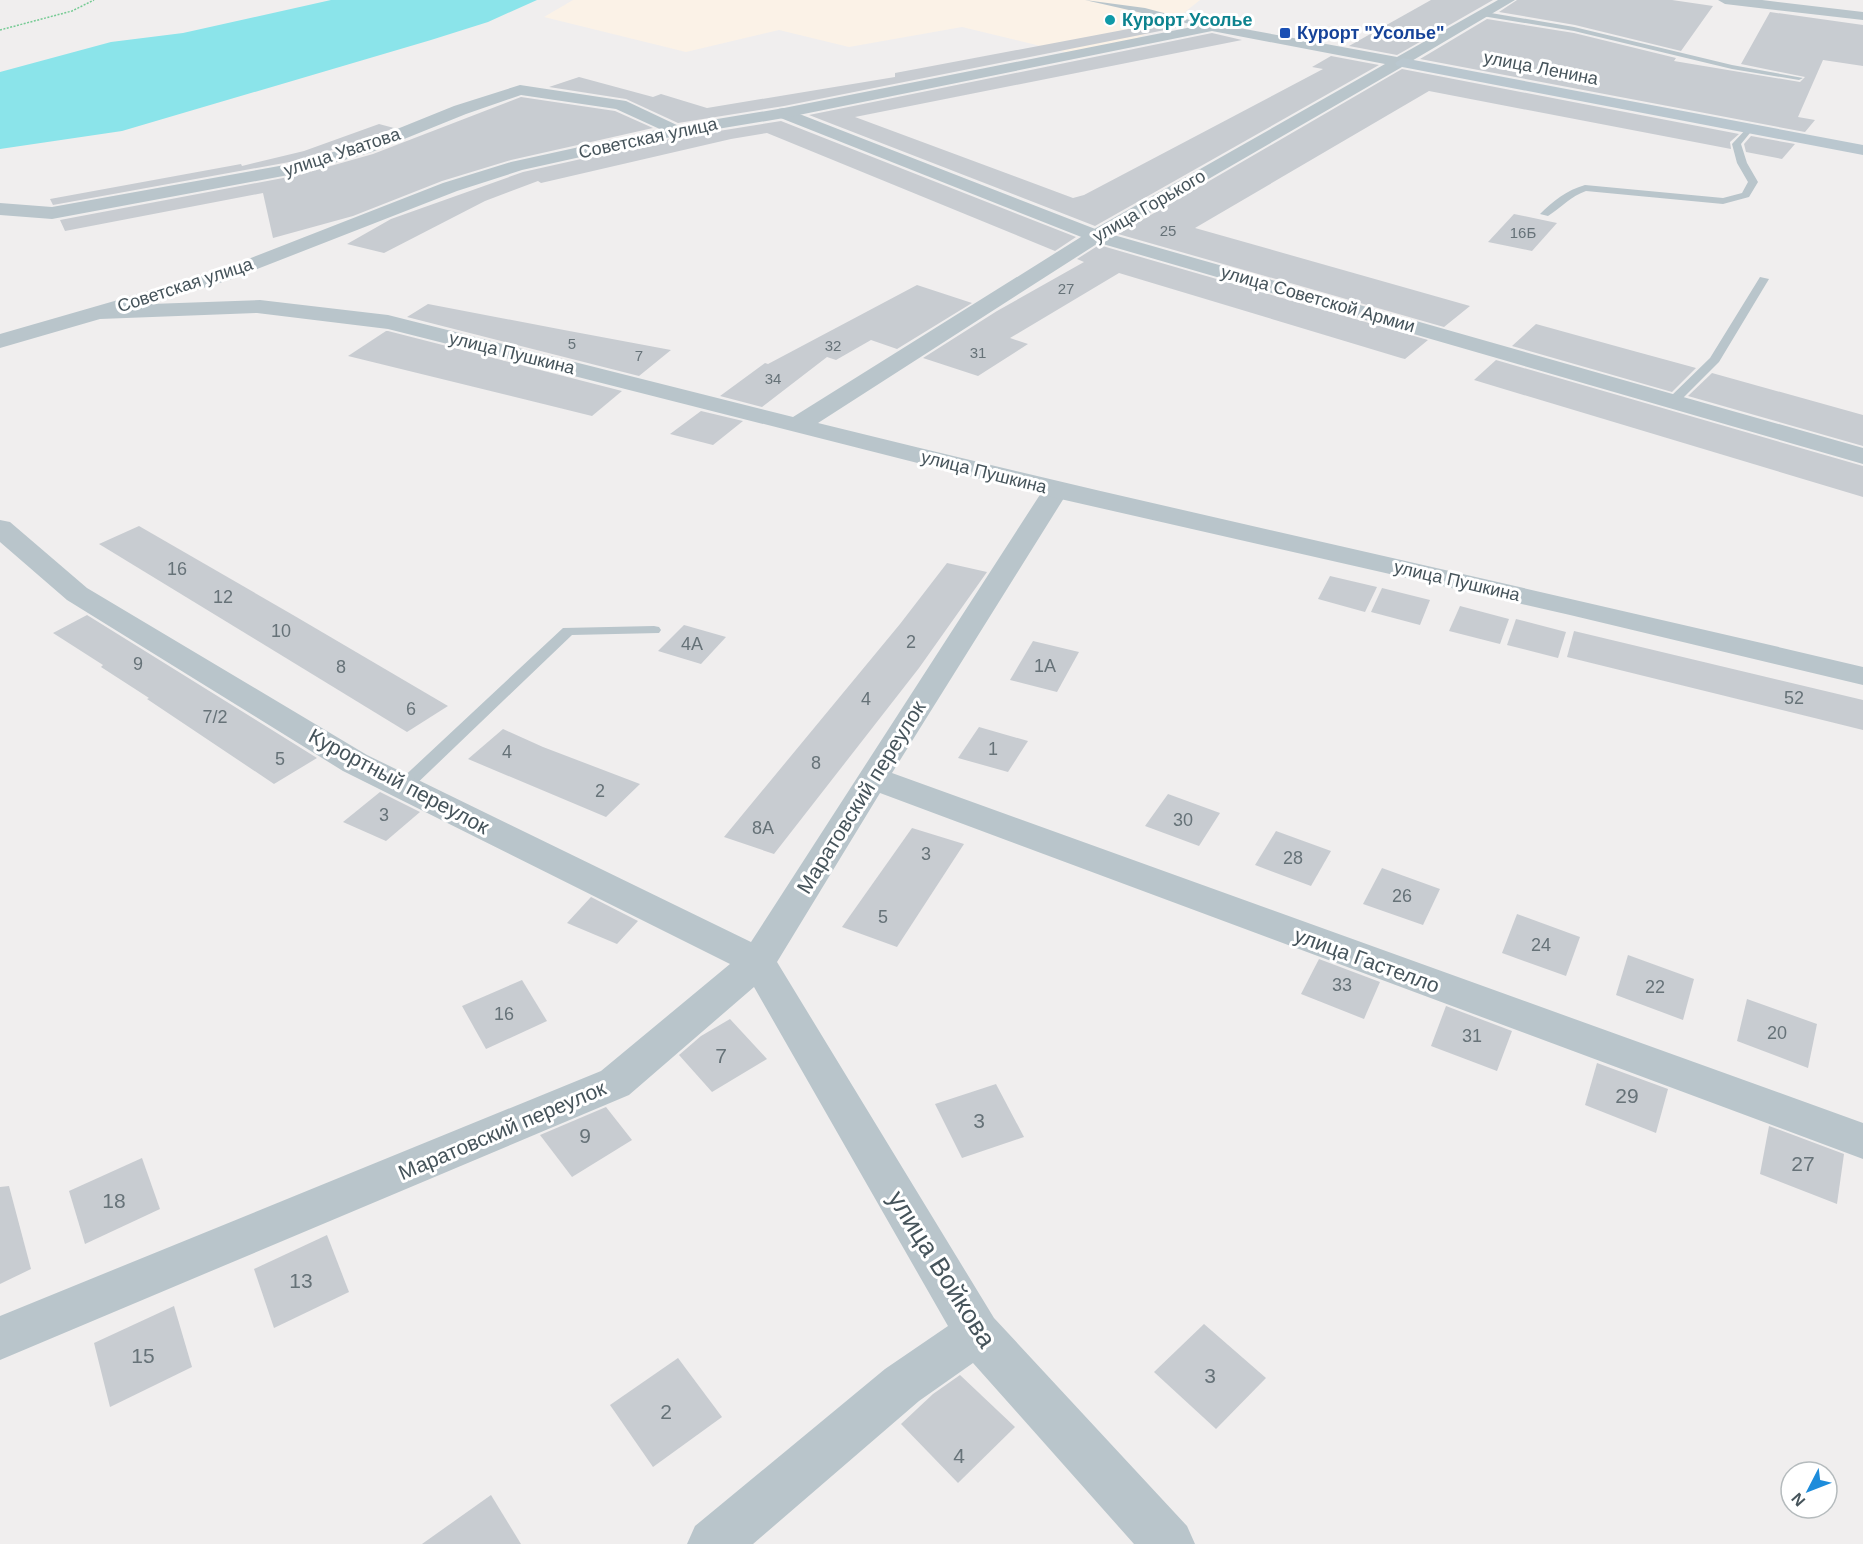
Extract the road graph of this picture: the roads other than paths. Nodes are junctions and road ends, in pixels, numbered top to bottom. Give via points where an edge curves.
1 (1089, 0) edge
2 (1508, 0) edge
3 (1725, 0) edge
4 (1798, 0) edge
5 (1825, 11) junction
6 (1485, 14) junction
7 (1863, 14) edge
8 (1212, 27) junction
9 (1403, 63) junction
10 (1799, 78) dead end
11 (784, 113) junction
12 (1750, 128) junction
13 (675, 130) junction
14 (1863, 150) edge
15 (0, 209) edge
16 (1545, 214) dead end
17 (1096, 236) junction
18 (1764, 279) dead end
19 (100, 312) junction
20 (0, 341) edge
21 (1674, 401) junction
22 (797, 425) junction
23 (1863, 456) edge
24 (1056, 490) junction
25 (0, 528) edge
26 (654, 630) dead end
27 (1863, 676) edge
28 (872, 778) junction
29 (403, 786) junction
30 (758, 962) junction
31 (1863, 1141) edge
32 (977, 1333) junction
33 (0, 1338) edge
34 (713, 1544) edge
35 (1169, 1544) edge

1 - 8 lane
2 - 6 street, улица Горького
3 - 5 street
4 - 5 street
5 - 7 street
6 - 9 street, улица Горького
6 - 10 lane via 1574,29 1732,67
8 - 9 street, улица Ленина
8 - 11 street, Советская улица
9 - 12 main road, улица Ленина
9 - 17 street, улица Горького
11 - 13 street, Советская улица
11 - 17 street, улица Советской Армии
12 - 14 main road, улица Ленина
12 - 16 lane via 1736,144 1753,182 1746,195 1723,201 1585,188 1568,194
13 - 15 street, улица Уватова via 620,105 520,90 366,148 299,168 52,213
13 - 19 street, Советская улица via 517,166 450,187 222,276
17 - 21 street, улица Советской Армии
17 - 22 street, улица Горького
18 - 21 lane via 1715,360
19 - 20 street
19 - 22 street, улица Пушкина via 256,306 388,322
21 - 23 street, улица Советской Армии
22 - 24 street, улица Пушкина
24 - 27 street, улица Пушкина
24 - 28 street, Маратовский переулок
25 - 29 street, Курортный переулок via 77,594 355,763
26 - 29 lane via 568,631
28 - 30 street, Маратовский переулок
28 - 31 street, улица Гастелло
29 - 30 street, Курортный переулок
30 - 32 street, улица Войкова
30 - 33 street, Маратовский переулок via 615,1083
32 - 34 street via 902,1385
32 - 35 street, улица Войкова

